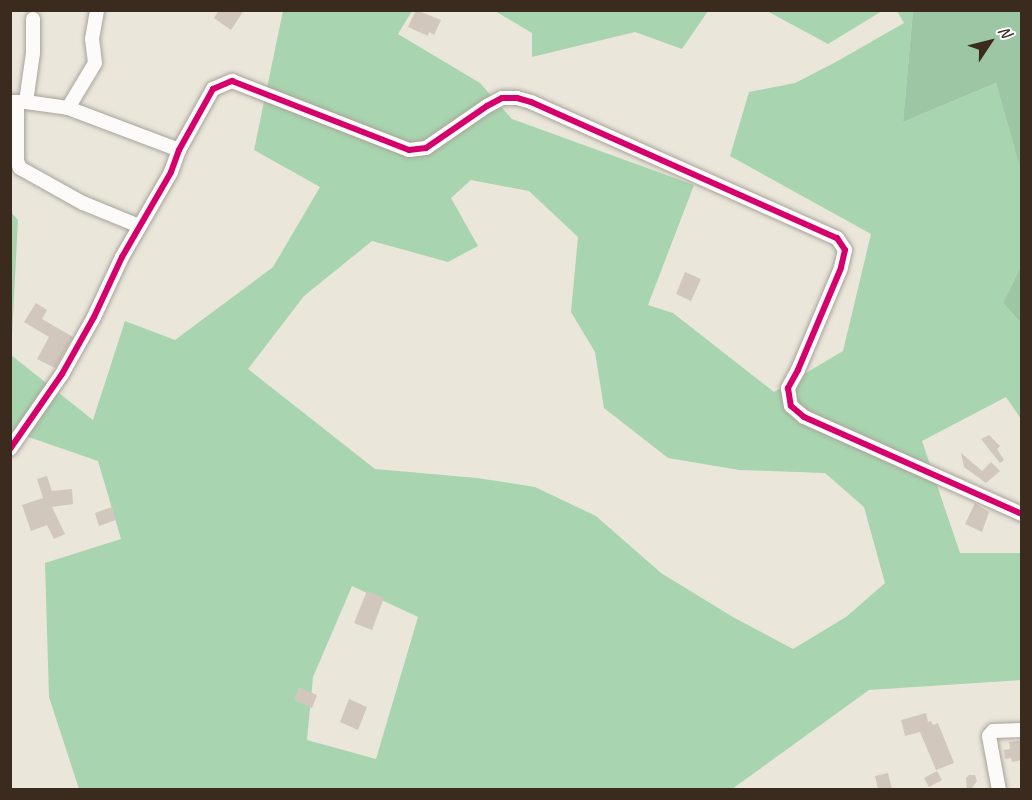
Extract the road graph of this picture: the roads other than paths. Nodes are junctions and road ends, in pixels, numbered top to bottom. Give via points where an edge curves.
1 (97, 10) edge
2 (33, 19) dead end
3 (18, 102) edge
4 (68, 108) junction
5 (179, 150) junction
6 (139, 226) junction
7 (10, 449) edge
8 (1022, 514) edge
9 (1022, 730) edge
10 (999, 789) edge

1 - 4 street via 92,39 95,63
2 - 3 street via 33,52
3 - 4 street
3 - 6 street via 20,168 83,203
4 - 5 street
5 - 6 street via 171,172
5 - 8 street via 213,89 232,81 409,150 426,148 502,98 531,102 837,238 845,250 841,268 788,388 791,406 804,417
6 - 7 street via 67,364
9 - 10 street via 993,731 989,736

